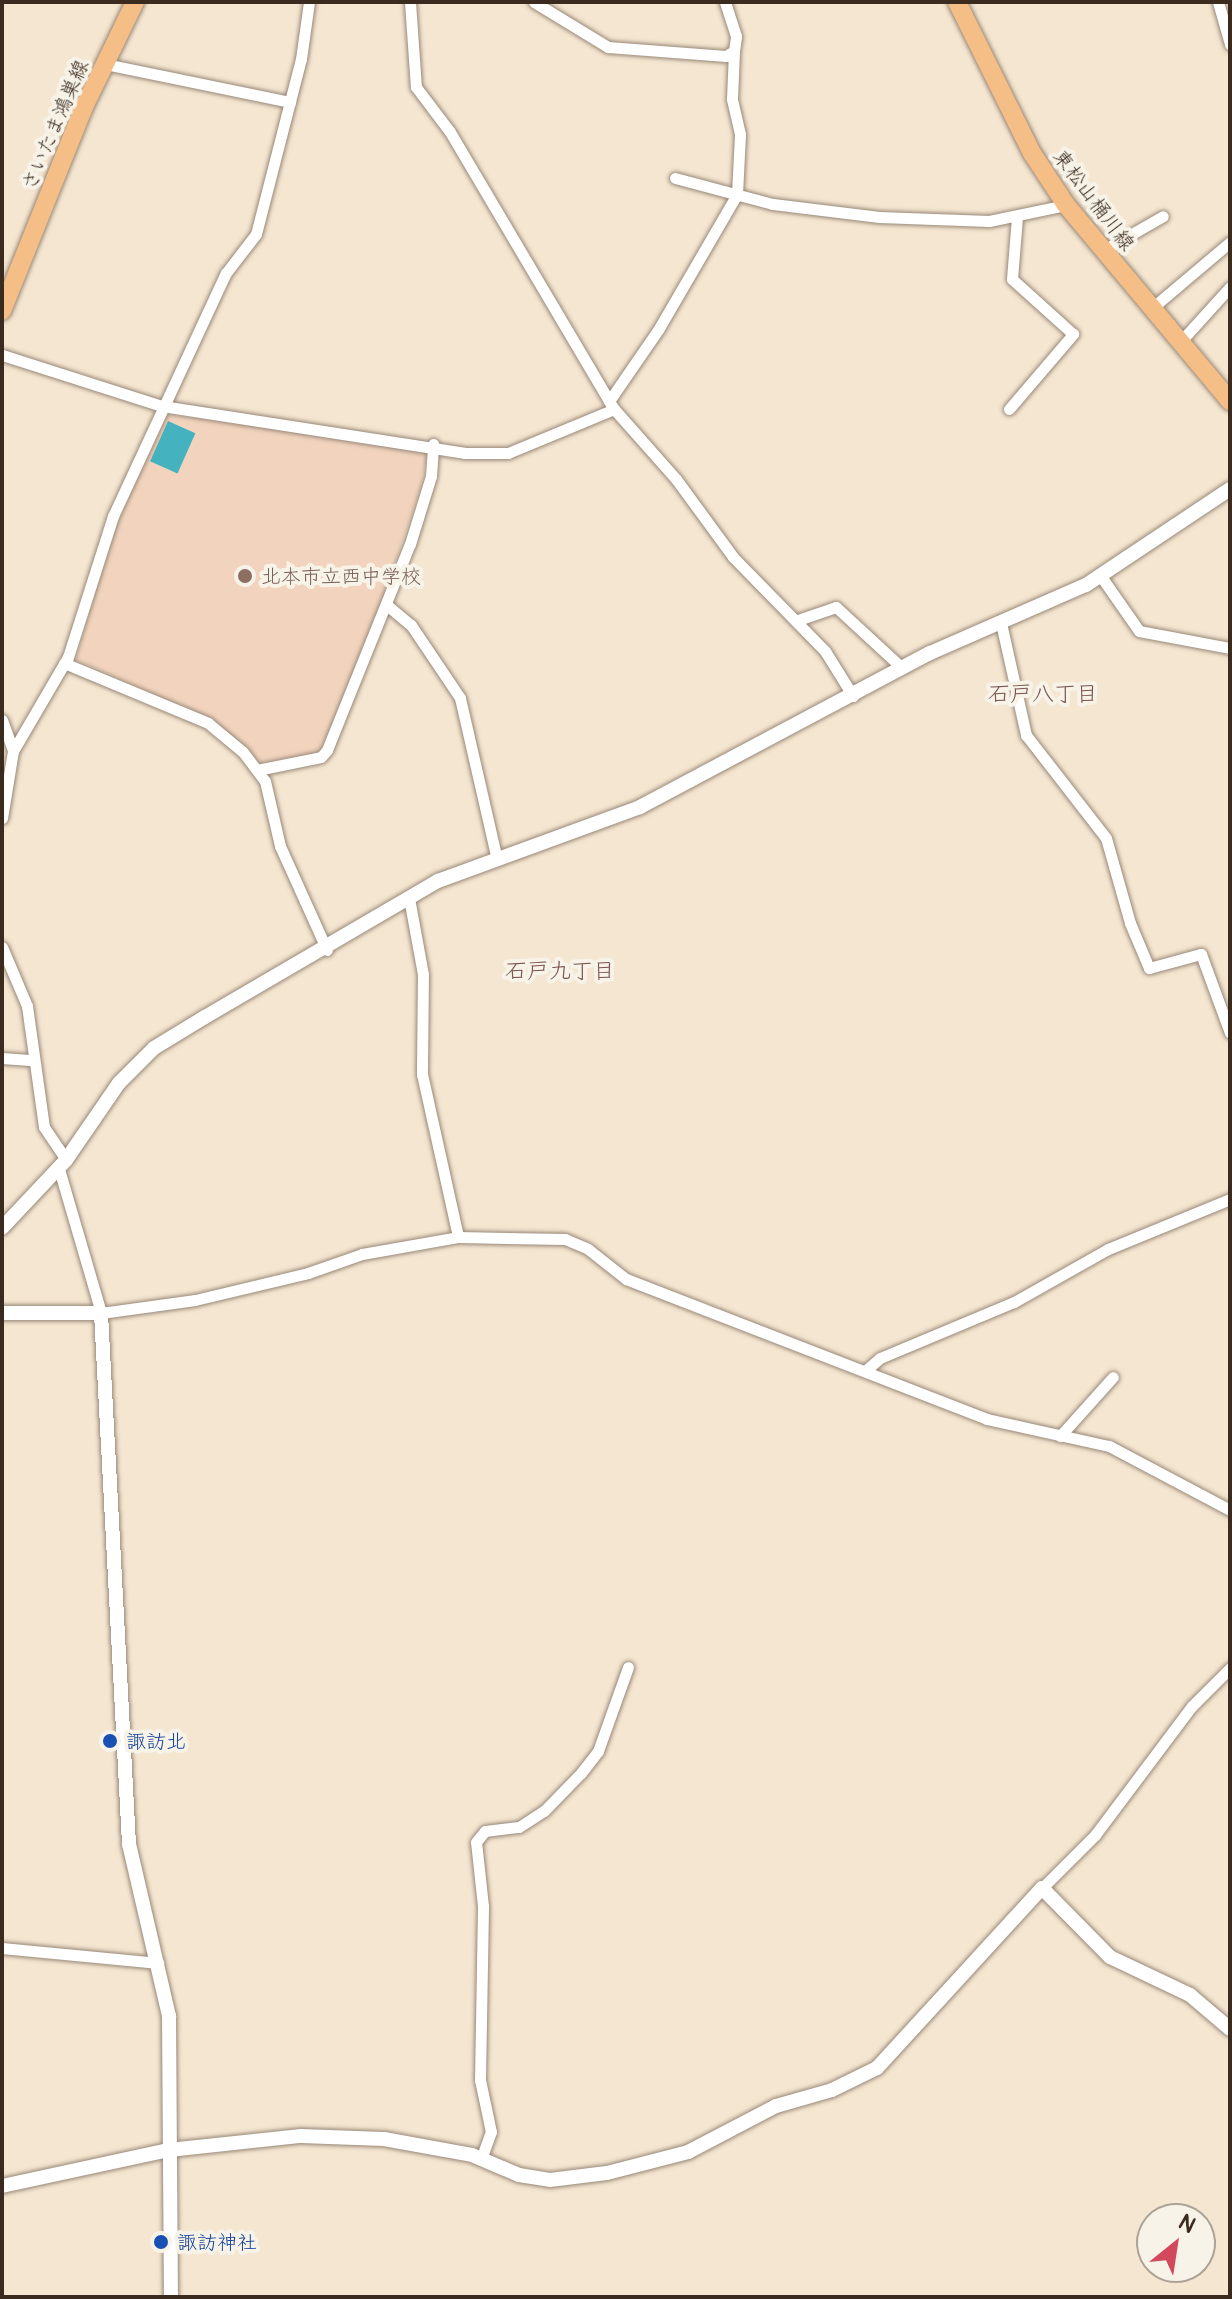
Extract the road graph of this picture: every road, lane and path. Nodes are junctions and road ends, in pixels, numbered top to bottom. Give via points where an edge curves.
1 (135, 2) edge
2 (309, 2) edge
3 (410, 2) edge
4 (534, 2) edge
5 (725, 2) edge
6 (957, 2) edge
7 (1218, 2) edge
8 (1230, 7) edge
9 (1222, 20) junction
10 (1230, 44) edge
11 (734, 51) junction
12 (105, 64) junction
13 (290, 102) junction
14 (675, 178) dead end
15 (737, 194) junction
16 (1066, 205) junction
17 (1163, 216) dead end
18 (1017, 217) junction
19 (1230, 242) edge
20 (1102, 251) junction
21 (1230, 287) edge
22 (1152, 308) junction
23 (2, 311) edge
24 (1181, 341) junction
25 (2, 355) edge
26 (1230, 401) edge
27 (612, 405) junction
28 (162, 406) junction
29 (1009, 409) dead end
30 (433, 444) junction
31 (1230, 489) edge
32 (1100, 575) junction
33 (388, 606) junction
34 (798, 620) junction
35 (1001, 623) junction
36 (1230, 648) edge
37 (64, 663) junction
38 (902, 668) junction
39 (853, 696) junction
40 (2, 720) edge
41 (13, 751) junction
42 (257, 770) junction
43 (2, 818) edge
44 (497, 859) junction
45 (409, 898) junction
46 (2, 947) edge
47 (327, 950) junction
48 (1230, 1033) edge
49 (2, 1058) edge
50 (33, 1060) junction
51 (62, 1165) junction
52 (1230, 1199) edge
53 (2, 1228) edge
54 (458, 1237) junction
55 (2, 1313) edge
56 (101, 1313) junction
57 (865, 1371) junction
58 (1113, 1377) dead end
59 (1060, 1436) junction
60 (1230, 1510) edge
61 (628, 1667) dead end
62 (1230, 1668) edge
63 (1042, 1888) junction
64 (2, 1948) edge
65 (158, 1963) junction
66 (1230, 2029) edge
67 (169, 2150) junction
68 (481, 2159) junction
69 (2, 2186) edge
70 (171, 2297) edge

1 - 12 main road, さいたま鴻巣線
2 - 13 street
3 - 27 street via 416,87 450,132
4 - 11 street via 608,47 726,56
5 - 11 street via 736,36
6 - 16 main road, 東松山桶川線 via 1032,153
7 - 9 street
8 - 9 street
9 - 10 street
11 - 15 street via 732,99 740,134
12 - 13 street
12 - 23 main road, さいたま鴻巣線
13 - 28 street via 256,234 226,273
14 - 15 street
15 - 18 street via 879,217
15 - 27 street
16 - 18 street
16 - 20 main road, 東松山桶川線
17 - 20 street
18 - 29 street via 1012,279 1073,334
19 - 22 street
20 - 22 main road, 東松山桶川線
21 - 24 street
22 - 24 main road, 東松山桶川線
24 - 26 main road, 東松山桶川線
25 - 28 street
27 - 30 street via 508,453 465,453
27 - 34 street via 733,557
28 - 30 street
28 - 37 street via 113,516
30 - 33 street via 431,476
31 - 32 street
32 - 35 street
32 - 36 street via 1139,631
33 - 42 street via 327,750 321,757
33 - 44 street via 411,625 460,698
34 - 38 street via 836,607
34 - 39 street
35 - 38 street
35 - 48 street via 1026,735 1106,838 1149,968 1201,954
37 - 41 street
37 - 42 street via 208,723
38 - 39 street
39 - 44 street via 640,807
40 - 41 street
41 - 43 street
42 - 47 street via 265,781 280,846
44 - 45 street
45 - 47 street
45 - 54 street via 423,974 422,1074
46 - 50 street via 27,1006
47 - 51 street via 154,1048 119,1083
49 - 50 street
50 - 51 street via 44,1127
51 - 53 street
51 - 56 street
52 - 57 street via 1108,1249 1014,1302 880,1358
54 - 56 street via 362,1254 195,1300
54 - 57 street via 565,1239 588,1249 626,1279
55 - 56 street
56 - 65 street via 128,1829
57 - 59 street via 987,1419
58 - 59 street
59 - 60 street via 1109,1446
61 - 68 street via 598,1751 581,1773 544,1811 519,1827 485,1831 476,1842 483,1906 480,2080 491,2132
62 - 63 street via 1192,1706 1095,1835
63 - 66 street via 1110,1957 1190,1995
63 - 68 street via 970,1960 894,2052 868,2073 776,2106 688,2152 607,2173 550,2180 519,2175
64 - 65 street
65 - 67 street via 169,2016
67 - 68 street via 315,2136 384,2139
67 - 69 street
67 - 70 street

